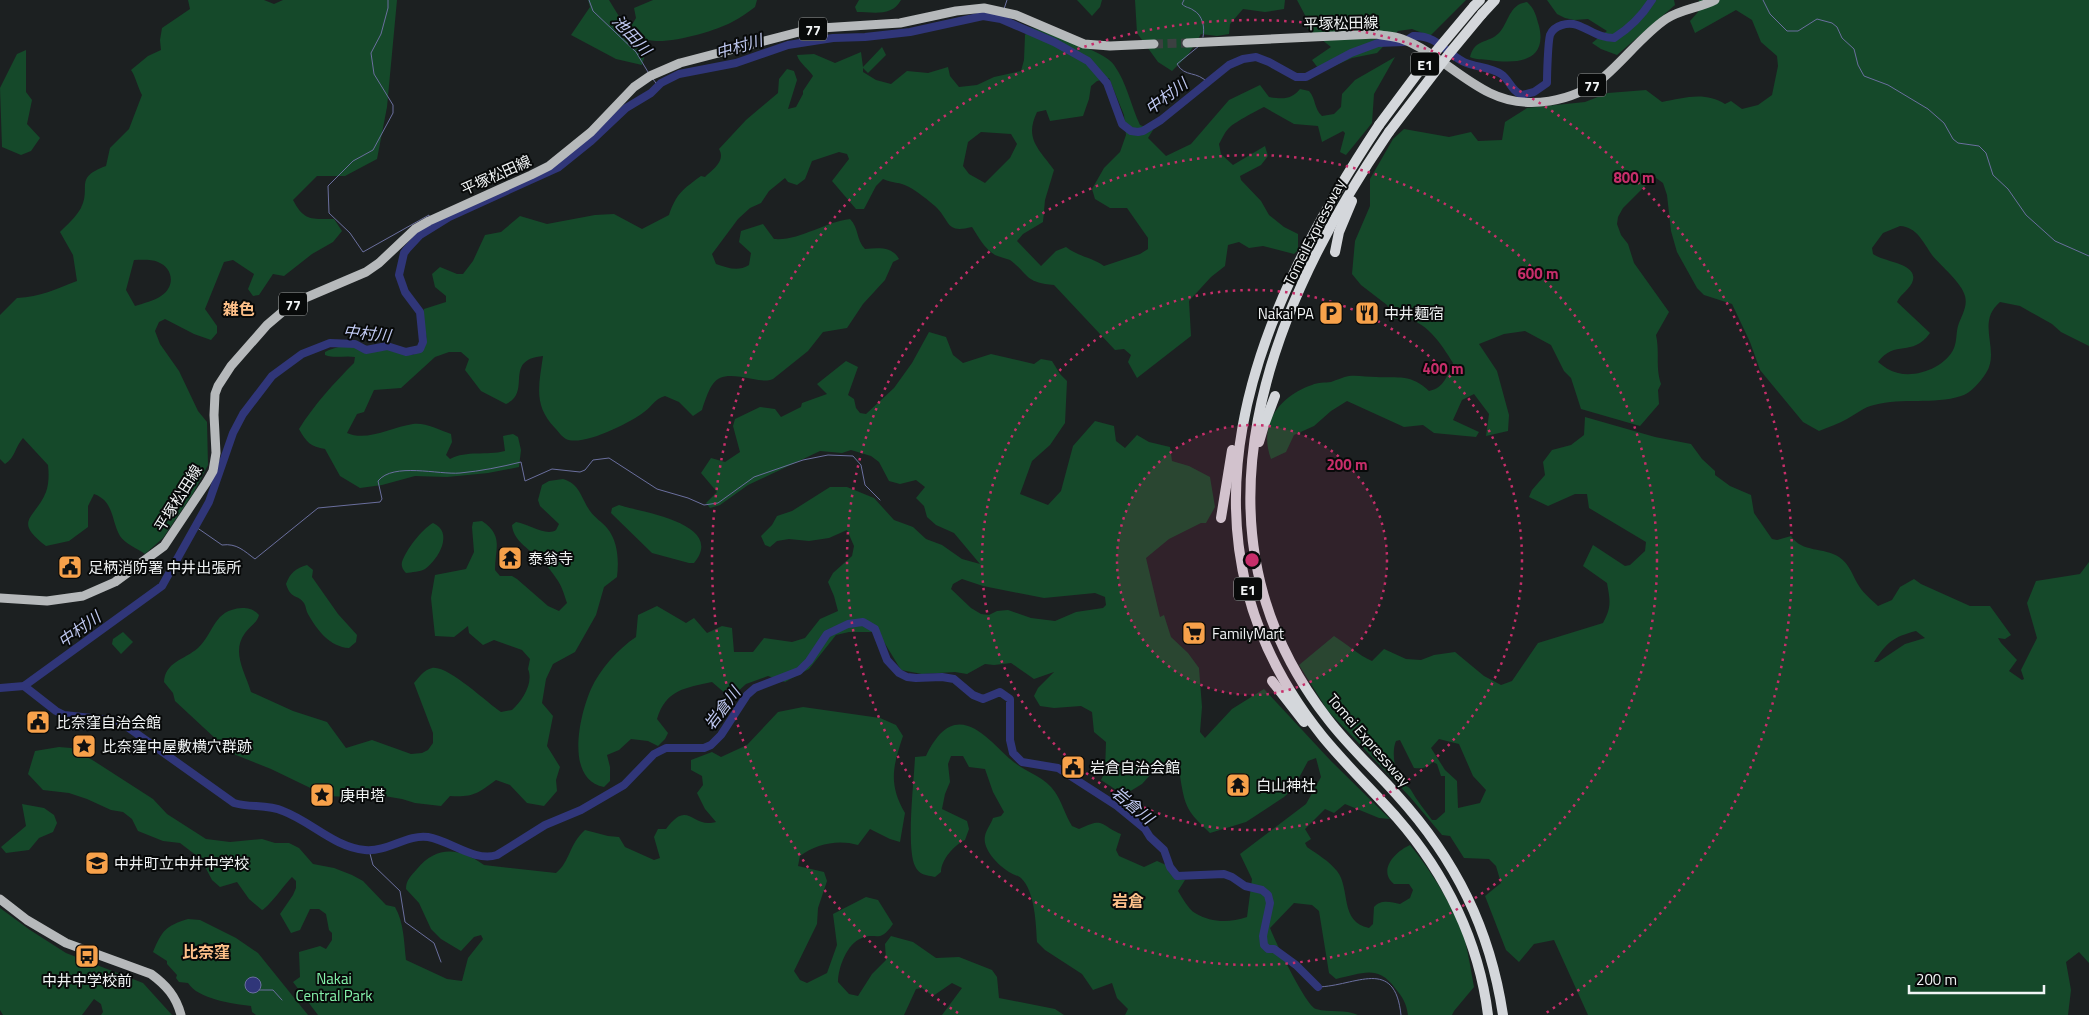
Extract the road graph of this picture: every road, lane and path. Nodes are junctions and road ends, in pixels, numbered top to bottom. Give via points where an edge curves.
1 (1495, 0) edge
2 (1715, 0) edge
3 (1477, 3) edge
4 (1188, 43) tunnel mouth
5 (1154, 44) tunnel mouth
6 (1389, 132) junction
7 (1335, 252) dead end
8 (1277, 309) junction
9 (1275, 396) dead end
10 (1221, 518) dead end
11 (0, 598) edge
12 (1266, 604) junction
13 (1272, 681) dead end
14 (1352, 770) junction
15 (0, 899) edge
16 (181, 1015) edge
17 (1488, 1015) edge
18 (1504, 1015) edge

1 - 6 highway, Tomei Expressway / E1, bridge
2 - 4 main road, 平塚松田線 / 77 via 1665,19 1586,90 1560,100 1540,102 1510,100 1494,95 1400,38 1376,34
3 - 8 highway, Tomei Expressway / E1, bridge via 1422,67 1379,125 1322,216
5 - 11 main road, 平塚松田線 / 77 via 1084,44 1007,12 977,8 900,23 810,30 667,68 634,87 591,132 549,166 428,220 366,272 298,302 278,316 231,366 218,386 214,407 216,453 212,471 164,546 115,582 83,596 47,601
6 - 7 highway via 1338,232
6 - 12 highway, Tomei Expressway / E1 via 1338,213 1315,258 1285,325 1262,394 1253,442 1250,497 1253,547
8 - 10 highway via 1245,391
8 - 14 highway, Tomei Expressway / E1 via 1255,370 1242,426 1236,488 1239,549 1253,610 1274,662 1307,716
9 - 12 highway via 1259,443 1254,491 1256,537
12 - 18 highway, Tomei Expressway / E1 via 1287,655 1312,699 1418,820 1461,883 1488,947
13 - 14 highway via 1318,740
14 - 17 highway, Tomei Expressway / E1 via 1407,830 1448,890 1475,953
15 - 16 main road via 66,943 150,974 171,992

